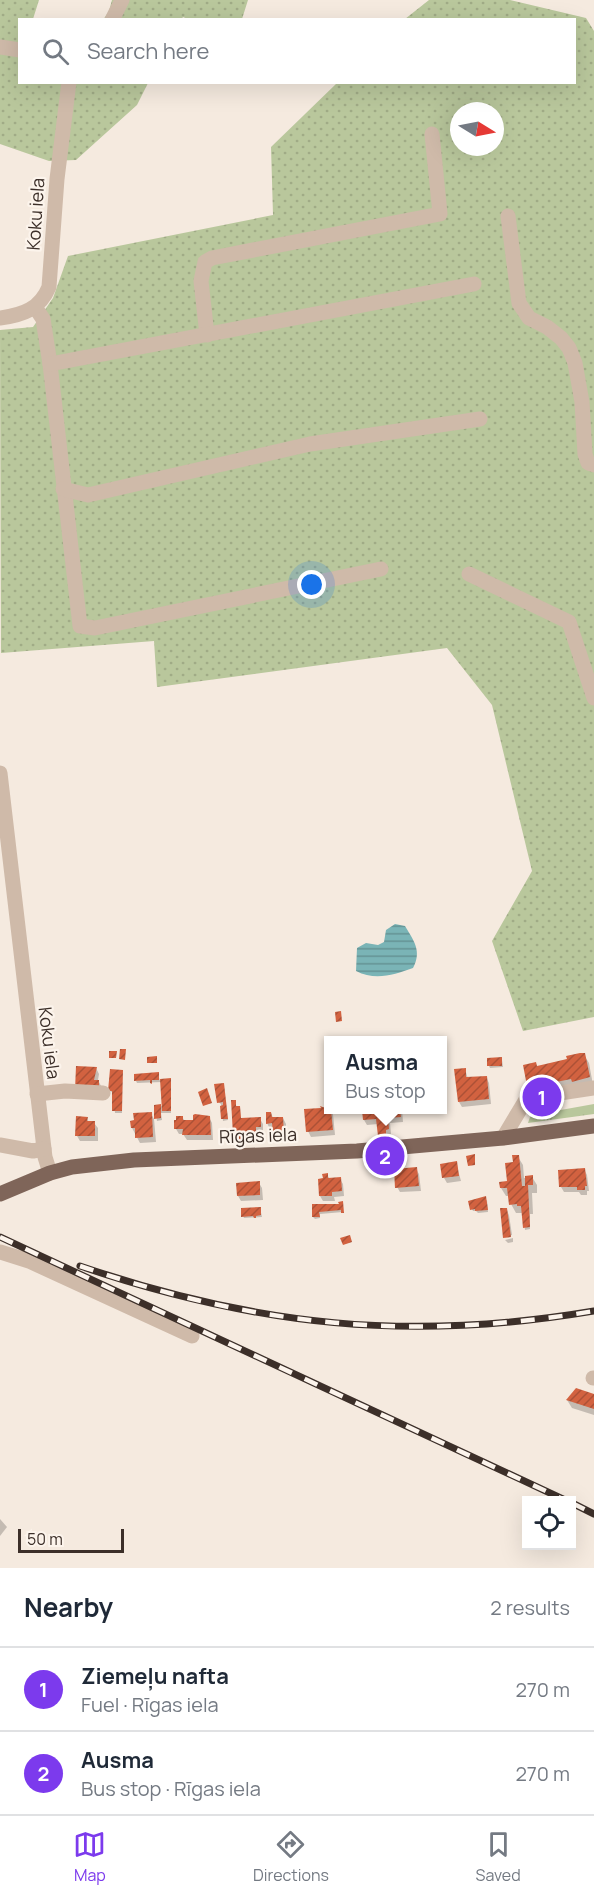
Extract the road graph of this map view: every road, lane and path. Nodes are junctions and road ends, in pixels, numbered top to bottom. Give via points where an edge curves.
1 (122, 0) edge
2 (113, 18) edge
3 (0, 47) edge
4 (18, 50) edge
5 (69, 84) edge
6 (432, 134) dead end
7 (508, 216) dead end
8 (474, 284) dead end
9 (35, 307) junction
10 (0, 318) edge
11 (207, 335) junction
12 (50, 364) junction
13 (480, 419) dead end
14 (594, 465) edge
15 (63, 489) junction
16 (381, 569) dead end
17 (470, 573) dead end
18 (594, 698) edge
19 (0, 773) edge
20 (594, 1088) edge
21 (104, 1093) dead end
22 (37, 1094) junction
23 (594, 1126) edge
24 (503, 1138) junction
25 (0, 1145) edge
26 (44, 1149) junction
27 (50, 1173) junction
28 (0, 1194) edge
29 (0, 1252) edge
30 (192, 1336) dead end

1 - 2 street
3 - 4 street
5 - 9 street, Koku iela via 51,275 44,298
6 - 11 street via 440,214 212,258 205,262 201,280
7 - 14 street via 519,303 529,318 547,327 569,348 582,402 585,454
8 - 11 street
9 - 10 street via 17,316
9 - 12 street via 43,319
11 - 12 street
12 - 15 street
13 - 15 street via 310,444 88,495
15 - 16 street via 80,626 95,628
17 - 18 street via 569,622
19 - 22 street, Koku iela
20 - 24 street via 527,1098
21 - 22 street
22 - 26 street, Koku iela
23 - 24 main road, Rīgas iela
24 - 27 main road, Rīgas iela via 357,1151 134,1160
25 - 26 street
26 - 27 street, Koku iela
27 - 28 main road, Rīgas iela
29 - 30 street via 29,1261

